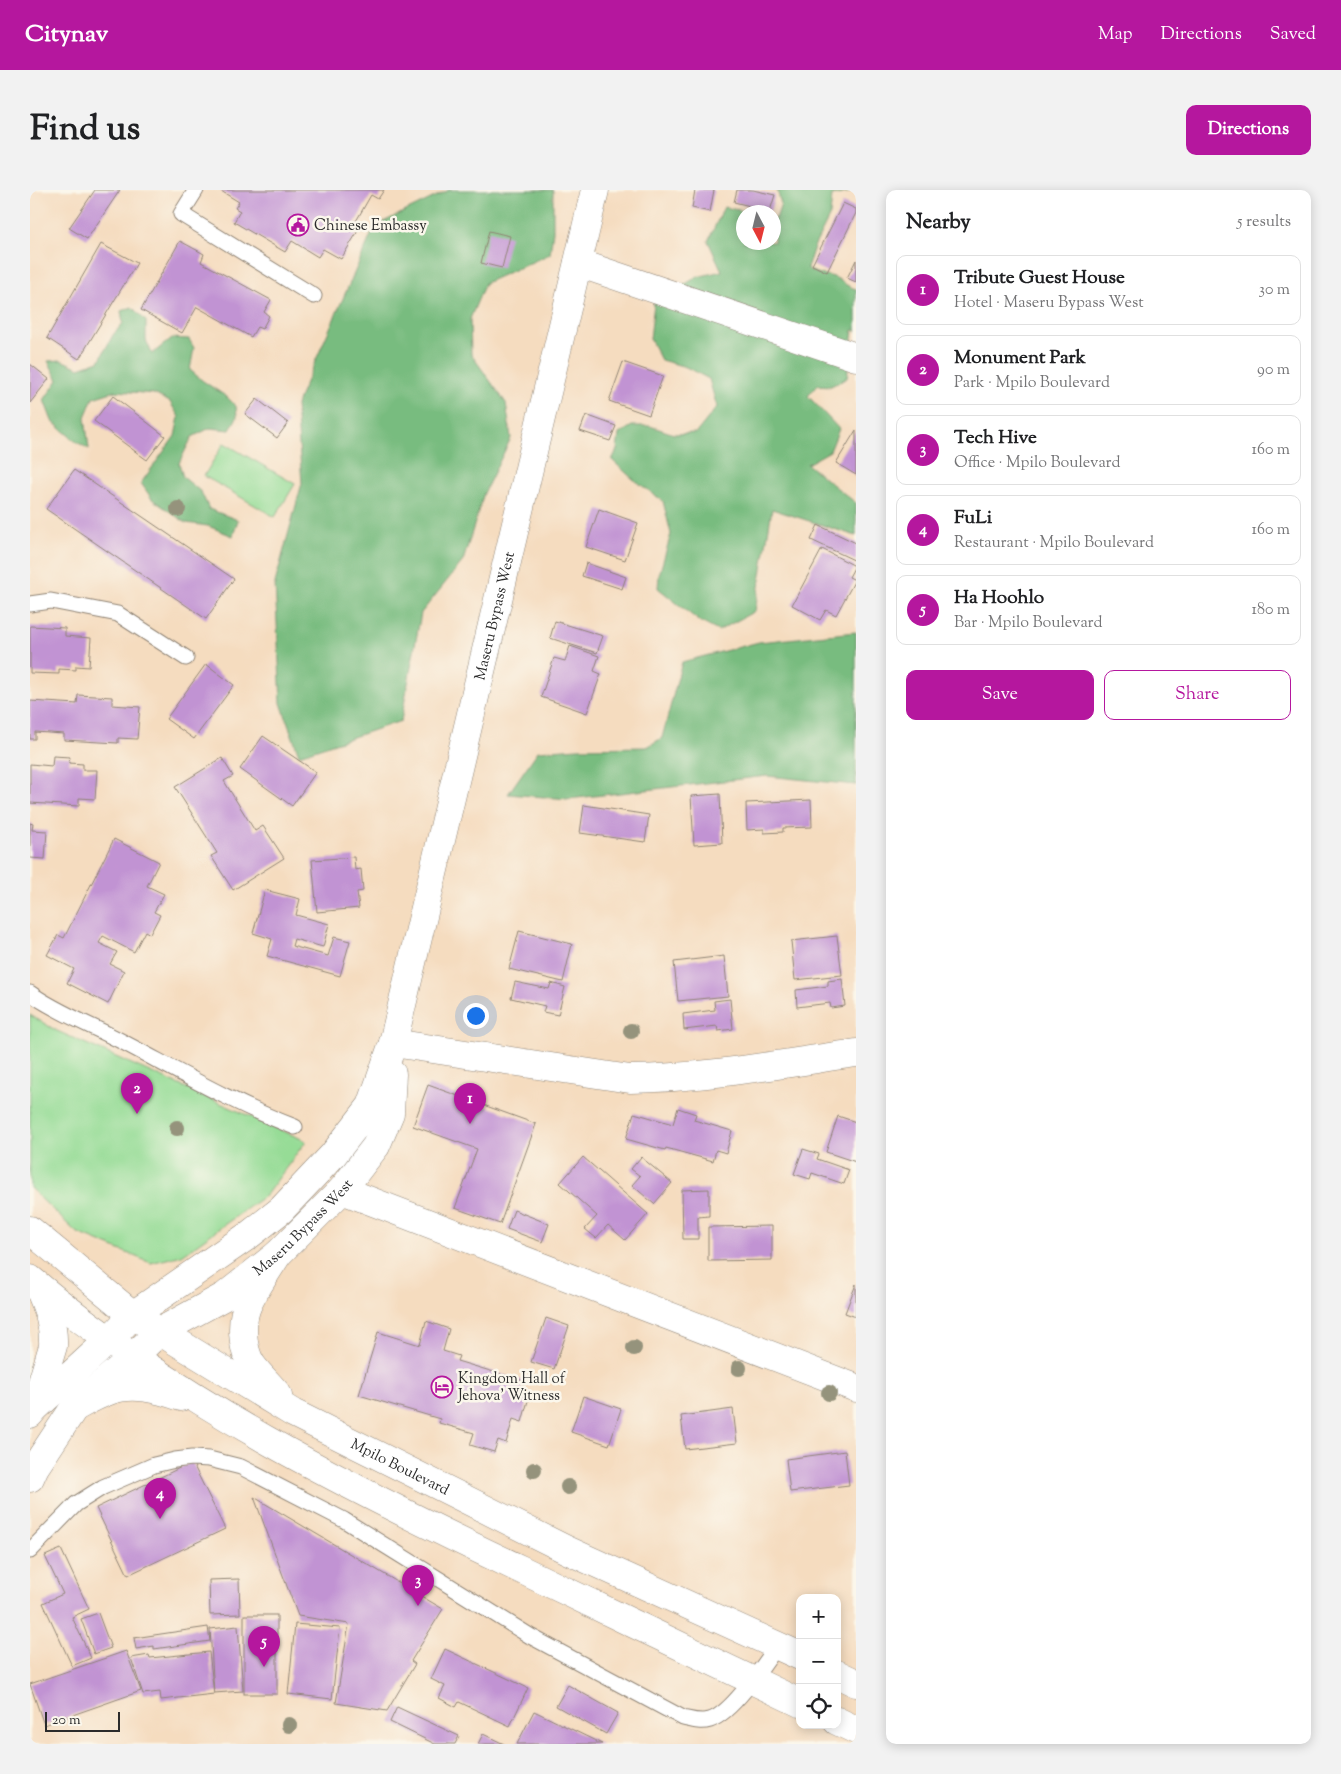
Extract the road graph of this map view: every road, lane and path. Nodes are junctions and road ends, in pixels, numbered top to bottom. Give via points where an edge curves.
1 (196, 190) edge
2 (595, 190) edge
3 (578, 263) junction
4 (314, 296) dead end
5 (856, 357) edge
6 (30, 604) edge
7 (186, 658) dead end
8 (30, 993) edge
9 (393, 1043) junction
10 (856, 1053) edge
11 (295, 1127) dead end
12 (342, 1190) junction
13 (30, 1230) edge
14 (278, 1254) junction
15 (34, 1282) edge
16 (133, 1316) junction
17 (159, 1332) junction
18 (109, 1340) junction
19 (133, 1358) junction
20 (856, 1388) edge
21 (209, 1405) junction
22 (74, 1408) junction
23 (32, 1411) edge
24 (293, 1413) junction
25 (30, 1478) edge
26 (30, 1551) edge
27 (789, 1651) edge
28 (841, 1676) edge
29 (753, 1681) junction
30 (856, 1683) edge
31 (796, 1701) edge
32 (841, 1723) edge
33 (856, 1730) edge

1 - 4 lane via 181,214
2 - 3 main road, Maseru Bypass West
3 - 5 main road
3 - 9 main road, Maseru Bypass West
6 - 7 lane via 51,601 118,614
8 - 11 lane via 233,1101
9 - 10 main road via 630,1079 668,1079
9 - 12 main road, Maseru Bypass West via 390,1113 376,1146
9 - 16 main road, Maseru Bypass West via 371,1106 333,1155 281,1210
12 - 14 main road, Maseru Bypass West
12 - 20 main road
13 - 16 main road, Mpilo Boulevard
14 - 17 main road, Maseru Bypass West via 225,1296
14 - 24 main road via 248,1305 244,1320 245,1348 252,1364
15 - 18 main road
15 - 23 main road via 51,1320 54,1338
16 - 17 main road, Mpilo Boulevard
16 - 18 main road, Maseru Bypass West
17 - 19 main road, Maseru Bypass West
17 - 24 main road, Mpilo Boulevard
18 - 19 main road
18 - 23 main road, Maseru Bypass West
19 - 21 main road
19 - 22 main road, Maseru Bypass West
21 - 22 main road via 165,1392 132,1387 106,1392
21 - 29 main road via 397,1510
22 - 25 main road
24 - 27 main road, Mpilo Boulevard via 567,1550
26 - 29 lane via 76,1504 104,1487 154,1465 192,1458 209,1459 241,1467 344,1520 530,1636 683,1718 700,1722 710,1720 721,1714
27 - 29 lane
28 - 30 main road
29 - 31 main road
32 - 33 main road

